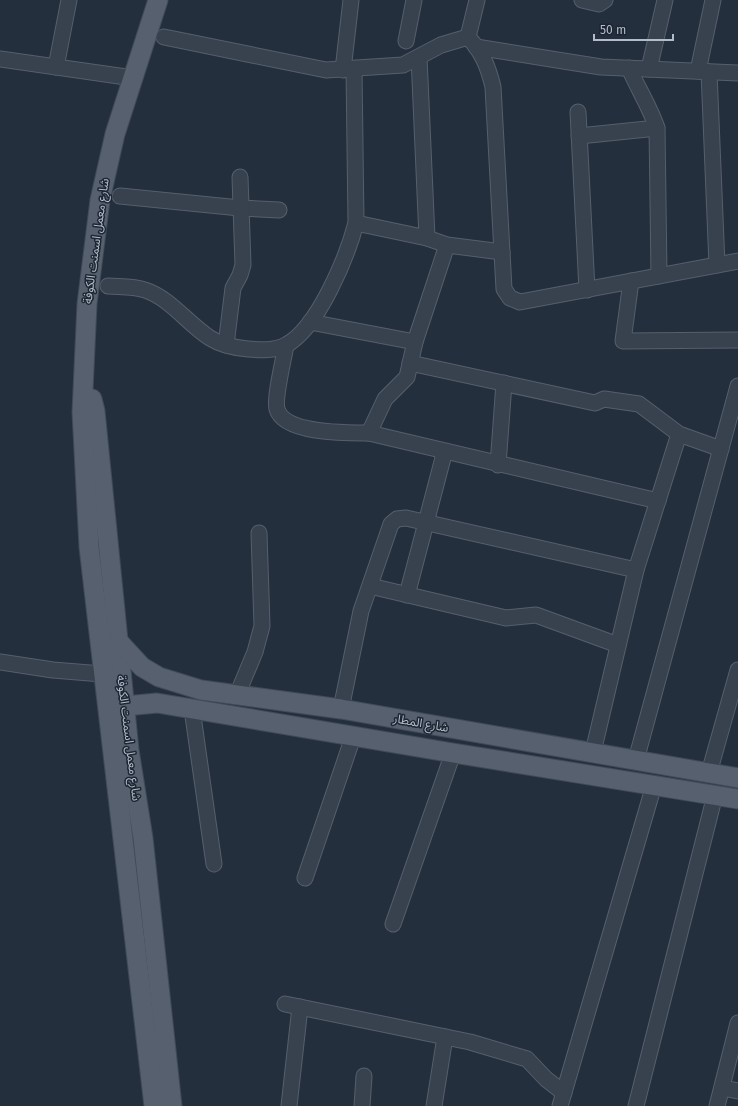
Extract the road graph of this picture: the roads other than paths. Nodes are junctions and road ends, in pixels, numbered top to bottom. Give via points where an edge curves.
1 (69, 0) edge
2 (158, 0) edge
3 (351, 0) edge
4 (414, 0) edge
5 (477, 0) edge
6 (582, 0) edge
7 (605, 0) edge
8 (665, 0) edge
9 (713, 0) edge
10 (164, 37) dead end
11 (406, 41) dead end
12 (472, 42) junction
13 (418, 57) junction
14 (0, 59) edge
15 (56, 67) junction
16 (629, 68) junction
17 (348, 69) junction
18 (649, 69) junction
19 (704, 71) junction
20 (738, 73) edge
21 (133, 78) junction
22 (578, 112) dead end
23 (657, 128) junction
24 (579, 136) junction
25 (240, 177) dead end
26 (120, 196) dead end
27 (240, 208) junction
28 (279, 210) dead end
29 (356, 223) junction
30 (427, 238) junction
31 (447, 245) junction
32 (502, 252) junction
33 (738, 261) edge
34 (717, 266) junction
35 (659, 276) junction
36 (631, 282) junction
37 (108, 286) dead end
38 (587, 290) junction
39 (310, 322) junction
40 (738, 340) edge
41 (415, 342) junction
42 (226, 345) junction
43 (286, 345) junction
44 (410, 363) junction
45 (504, 384) junction
46 (738, 386) edge
47 (369, 433) junction
48 (679, 434) junction
49 (721, 449) junction
50 (442, 452) junction
51 (498, 465) junction
52 (658, 501) junction
53 (426, 523) junction
54 (259, 533) dead end
55 (98, 548) junction
56 (636, 570) junction
57 (370, 586) junction
58 (407, 595) junction
59 (118, 641) junction
60 (618, 645) junction
61 (0, 662) edge
62 (738, 670) edge
63 (102, 674) junction
64 (237, 695) junction
65 (125, 706) junction
66 (192, 709) junction
67 (341, 709) junction
68 (353, 737) junction
69 (593, 752) junction
70 (453, 753) junction
71 (636, 760) junction
72 (677, 767) junction
73 (723, 776) edge
74 (654, 785) junction
75 (673, 789) junction
76 (725, 797) edge
77 (214, 864) dead end
78 (305, 878) dead end
79 (393, 924) dead end
80 (285, 1004) dead end
81 (300, 1007) junction
82 (738, 1026) edge
83 (446, 1037) junction
84 (364, 1076) dead end
85 (722, 1088) junction
86 (738, 1091) edge
87 (562, 1099) edge
88 (154, 1106) edge
89 (172, 1106) edge
90 (290, 1106) edge
91 (362, 1106) edge
92 (434, 1106) edge
93 (636, 1106) edge
94 (717, 1106) edge

1 - 15 street
2 - 21 main road, شارع معمل اسمنت الكوفة
3 - 17 street
4 - 11 street
5 - 12 street
6 - 7 street via 599,4
8 - 18 street
9 - 19 street
10 - 17 street via 326,70
12 - 13 street via 441,45
12 - 16 street via 571,63
12 - 32 street via 488,67 493,87
13 - 17 street via 403,65
13 - 30 street
14 - 15 street
15 - 21 street
16 - 18 street
16 - 23 street
17 - 29 street
18 - 19 street
19 - 20 street
19 - 34 street
21 - 55 main road, شارع معمل اسمنت الكوفة via 115,134 100,200 87,304 82,412
22 - 24 street
23 - 24 street
23 - 35 street
24 - 38 street
25 - 27 street
26 - 27 street
27 - 28 street
27 - 42 street via 243,265 233,288
29 - 30 street
29 - 39 street via 333,284
30 - 31 street
31 - 32 street
31 - 41 street
32 - 38 street via 504,289 510,298 520,302
33 - 34 street
34 - 35 street
35 - 36 street
36 - 38 street
36 - 40 street via 623,341
37 - 42 street via 144,289 158,296 211,338
39 - 41 street
39 - 43 street
41 - 44 street
42 - 43 street via 261,350
43 - 47 street via 277,399 277,409 283,419 313,430
44 - 45 street
44 - 47 street via 408,377 385,399
45 - 48 street via 595,403 604,399 639,404
45 - 51 street
46 - 49 street
47 - 50 street via 435,448
48 - 49 street
48 - 52 street
49 - 71 street
50 - 51 street
50 - 53 street via 443,458
51 - 52 street
52 - 56 street
53 - 56 street
53 - 57 street via 406,518 397,519 391,524
53 - 58 street
54 - 64 street via 262,626 255,652
55 - 59 main road, شارع معمل اسمنت الكوفة
55 - 63 main road, شارع معمل اسمنت الكوفة
56 - 60 street
57 - 58 street
57 - 67 street via 361,611
58 - 60 street via 506,618 536,615
59 - 64 main road, شارع المطار via 142,667 160,677 201,690
59 - 65 main road, شارع معمل اسمنت الكوفة
60 - 69 street
61 - 63 street
62 - 73 street
63 - 88 main road, شارع معمل اسمنت الكوفة
64 - 67 main road, شارع المطار
65 - 66 main road, شارع المطار via 157,703
65 - 89 main road, شارع معمل اسمنت الكوفة via 143,838
66 - 68 main road, شارع المطار
66 - 77 street
67 - 69 main road, شارع المطار
68 - 70 main road, شارع المطار
68 - 78 street
69 - 71 main road, شارع المطار
70 - 74 main road, شارع المطار
70 - 79 street
71 - 72 main road, شارع المطار
72 - 73 main road, شارع المطار
72 - 75 main road via 678,779
73 - 76 main road via 719,784
74 - 75 main road, شارع المطار
74 - 87 street
75 - 76 main road, شارع المطار
76 - 93 street
80 - 81 street
81 - 83 street
81 - 90 street
82 - 85 street
83 - 87 street via 527,1058
83 - 92 street
84 - 91 street
85 - 86 street
85 - 94 street

